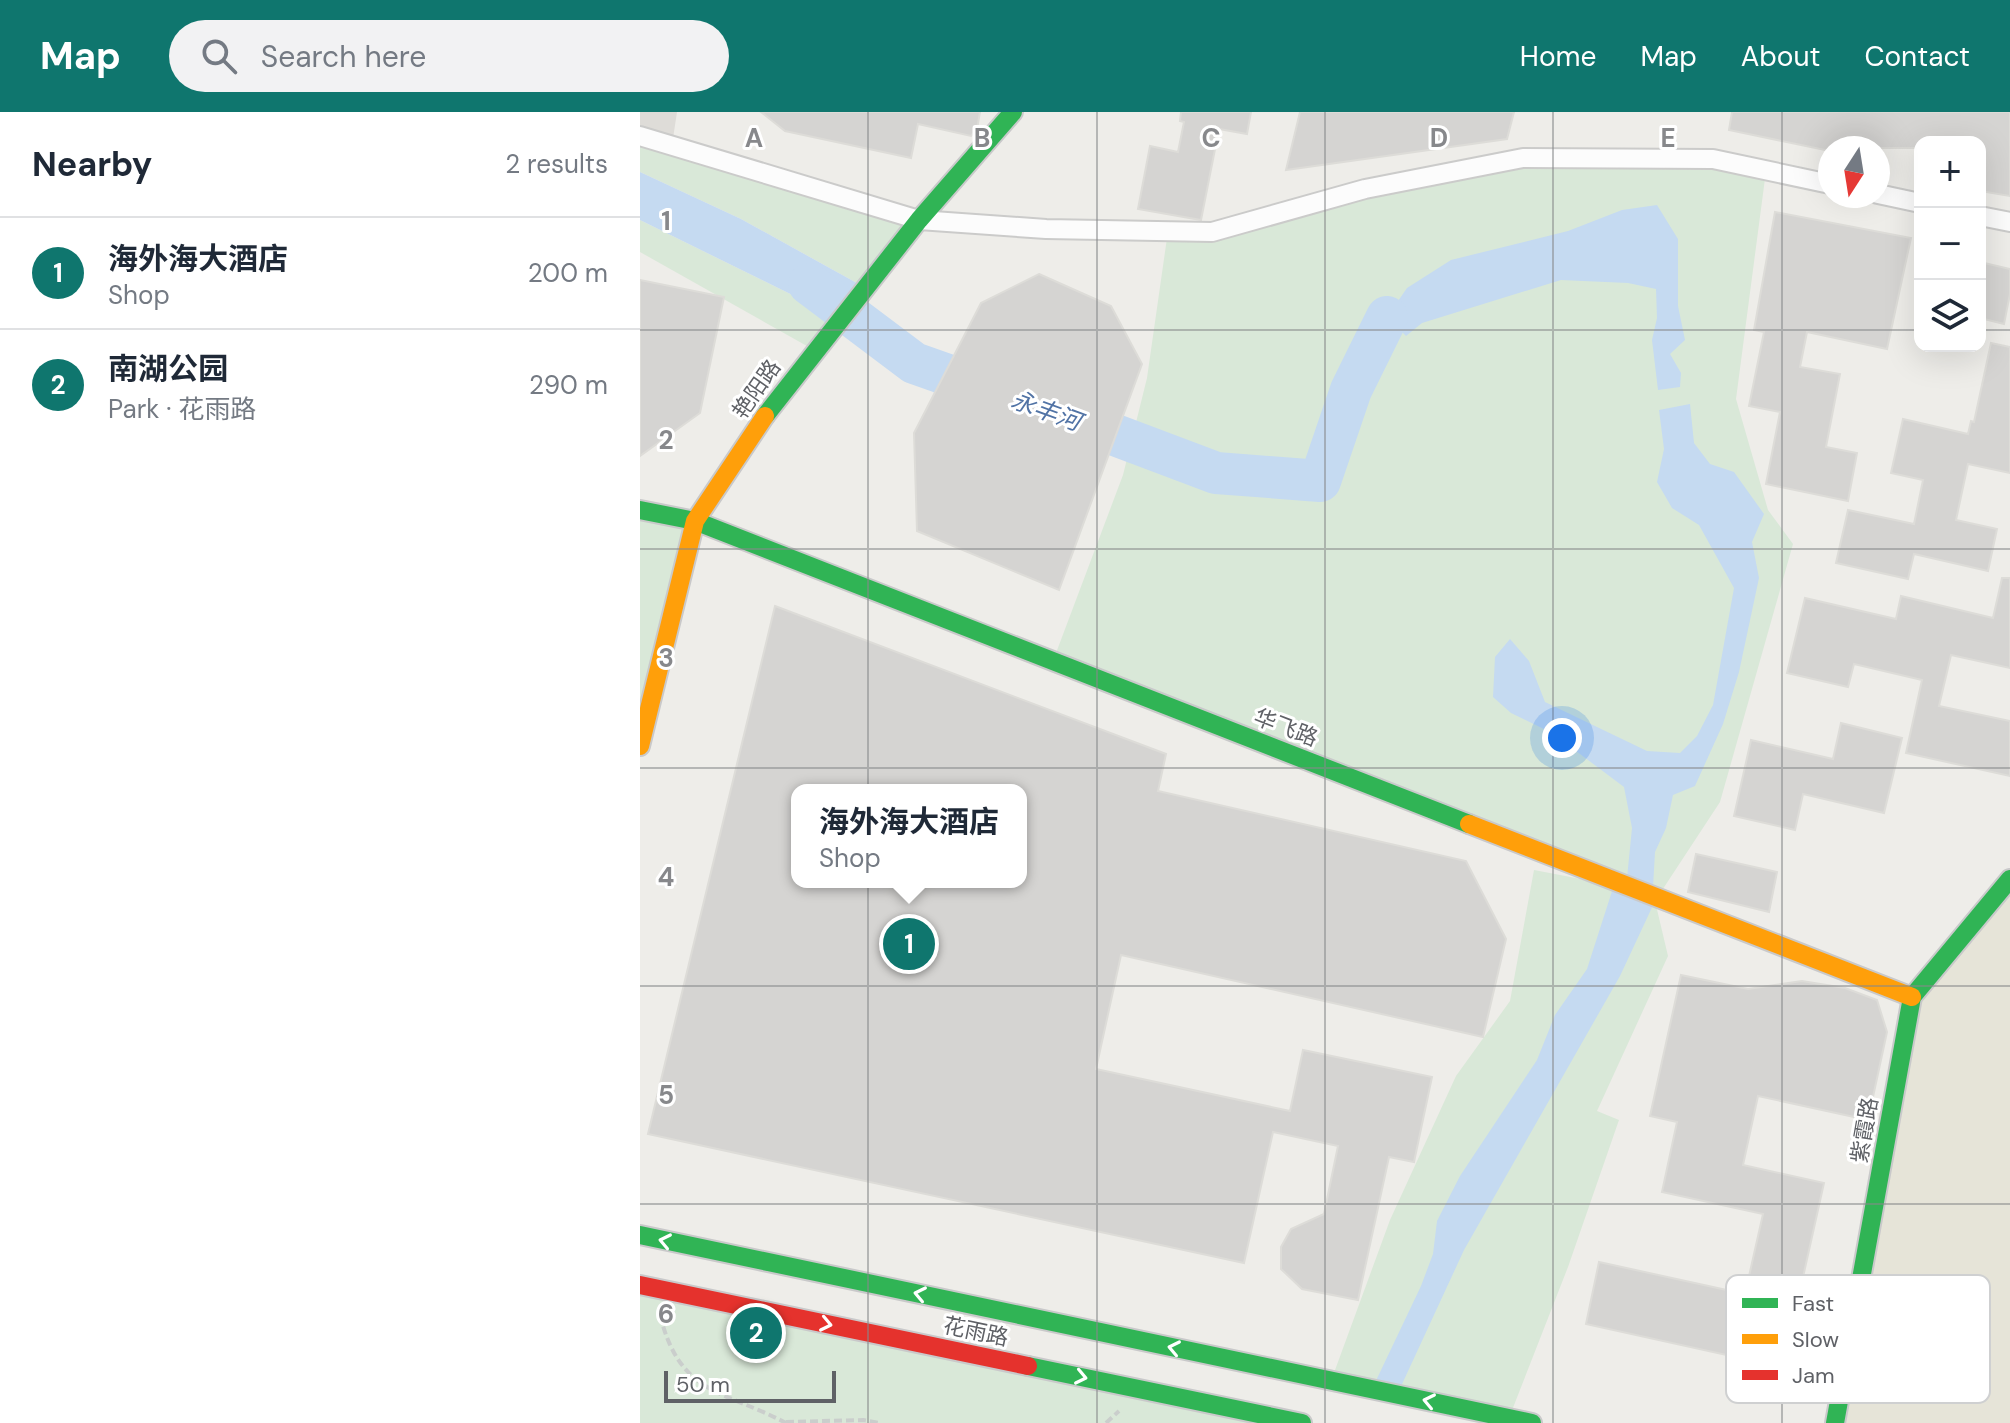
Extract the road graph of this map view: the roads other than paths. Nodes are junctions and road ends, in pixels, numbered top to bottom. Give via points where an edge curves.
1 (1013, 112) edge
2 (640, 136) edge
3 (1818, 181) edge
4 (1890, 197) edge
5 (1914, 202) edge
6 (1986, 217) edge
7 (919, 220) junction
8 (2010, 222) edge
9 (640, 510) edge
10 (695, 521) junction
11 (640, 746) edge
12 (2010, 879) edge
13 (1912, 997) junction
14 (640, 1235) edge
15 (1862, 1275) edge
16 (647, 1287) edge
17 (1839, 1403) edge
18 (1302, 1423) edge
19 (1532, 1423) edge
20 (1835, 1423) edge

1 - 7 street, 艳阳路
2 - 7 street
3 - 7 street via 1713,159 1523,158 1365,189 1212,232
4 - 5 street
6 - 8 street
7 - 10 street, 艳阳路 via 786,385
9 - 10 street, 华飞路
10 - 11 street, 艳阳路
10 - 13 street, 华飞路
12 - 13 street, 紫霞路
13 - 15 street, 紫霞路
19 -> 14 street
16 -> 18 street, 花雨路
17 - 20 street, 紫霞路

